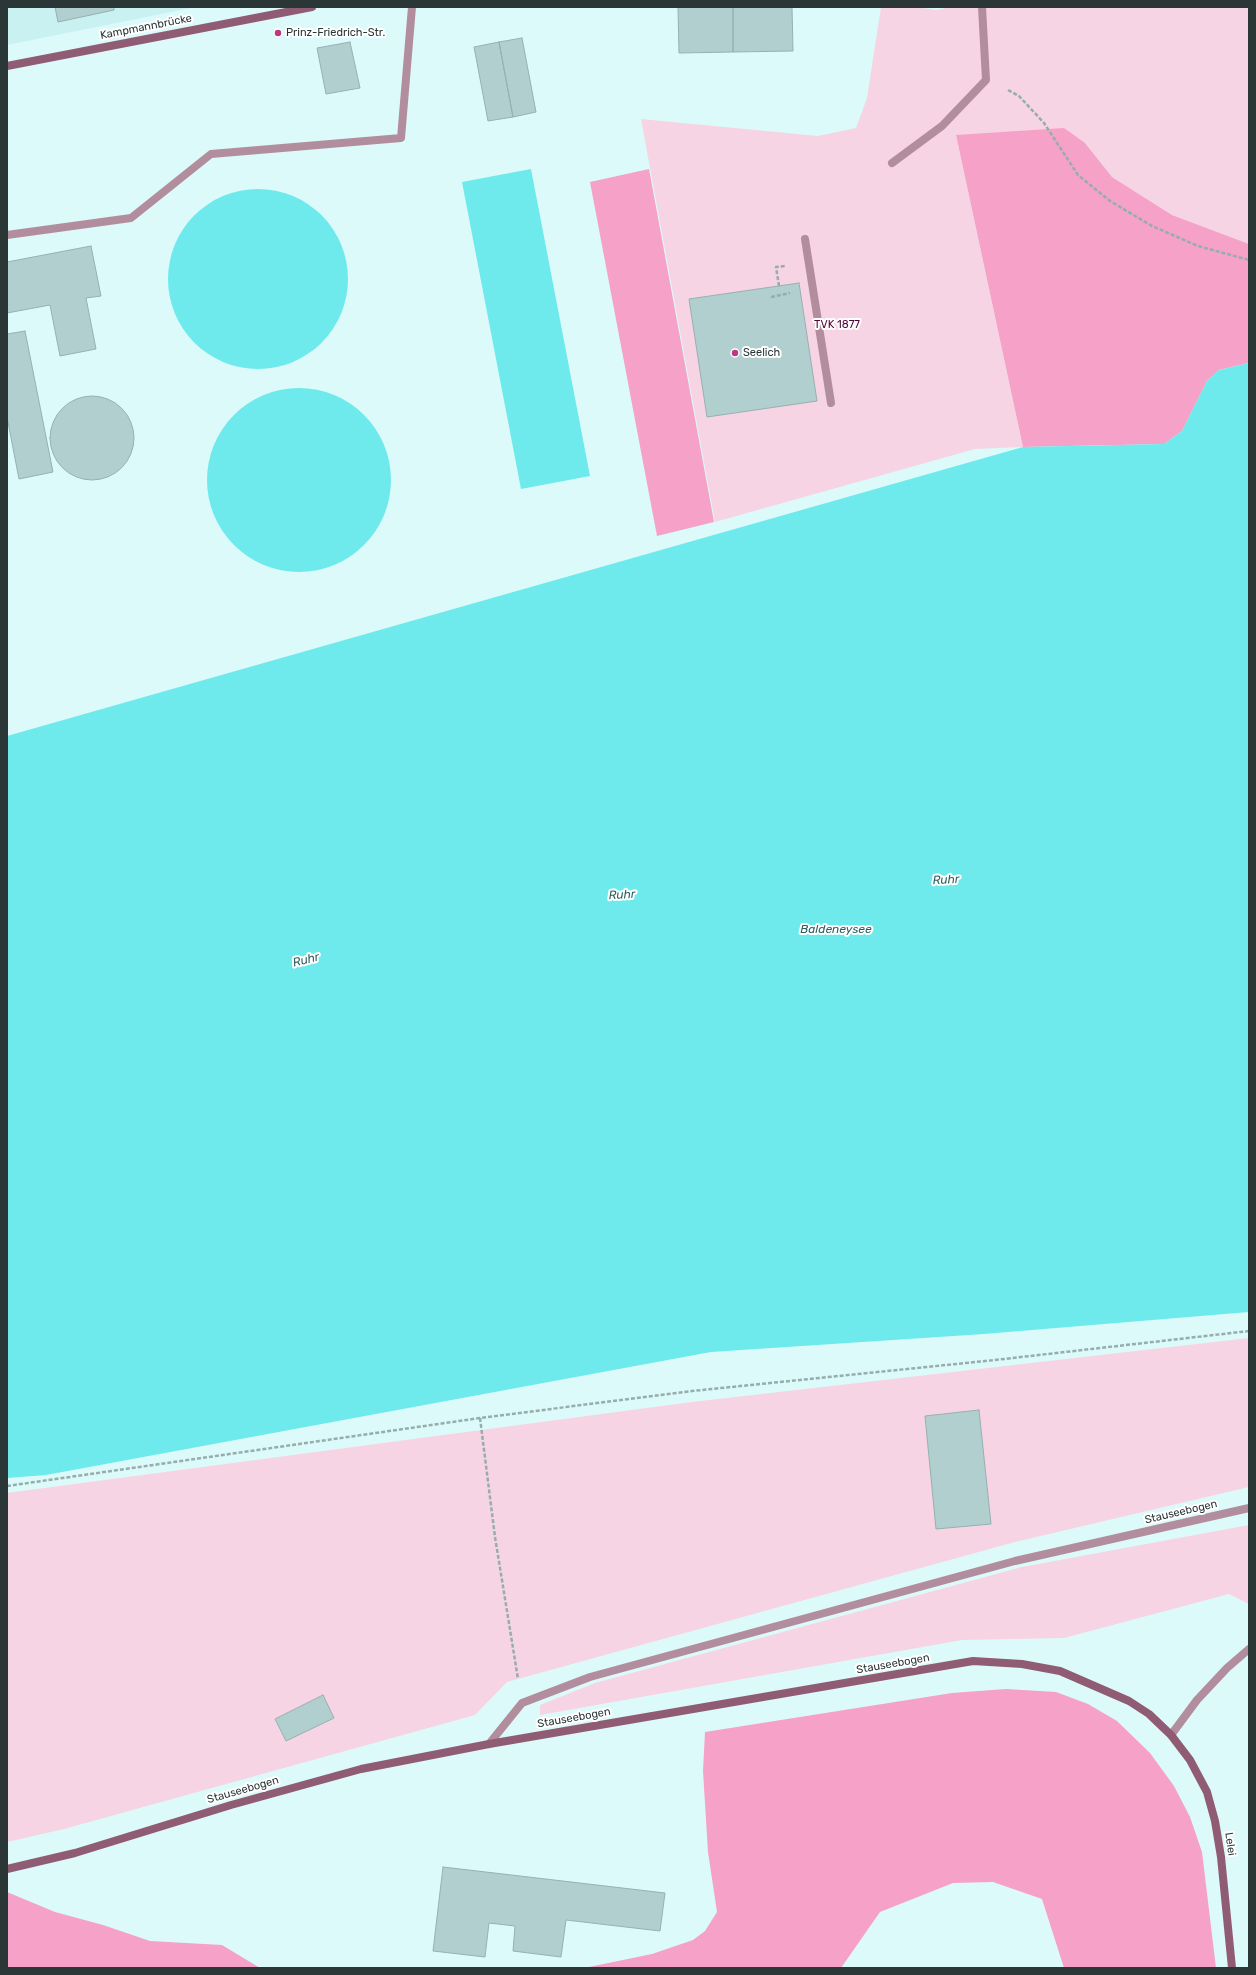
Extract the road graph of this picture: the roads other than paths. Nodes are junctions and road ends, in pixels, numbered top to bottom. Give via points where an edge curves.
1 (312, 7) edge
2 (412, 7) edge
3 (982, 7) edge
4 (7, 66) edge
5 (892, 163) dead end
6 (7, 236) edge
7 (805, 239) dead end
8 (831, 403) dead end
9 (1249, 1508) edge
10 (1249, 1649) edge
11 (1171, 1735) junction
12 (488, 1744) junction
13 (7, 1869) edge
14 (1232, 1968) edge

1 - 4 street, Kampmannbrücke
2 - 6 lane via 400,138 211,154 131,218
3 - 5 lane via 986,80 942,126
7 - 8 lane
9 - 12 lane, Stauseebogen via 1015,1561 590,1677 522,1703
10 - 11 lane via 1197,1700
11 - 12 street, Stauseebogen via 1149,1714 1129,1701 1060,1671 1022,1664 973,1661
11 - 14 street, Lelei via 1190,1760 1206,1792 1215,1821 1222,1864
12 - 13 street, Stauseebogen via 361,1769 231,1805 75,1853

